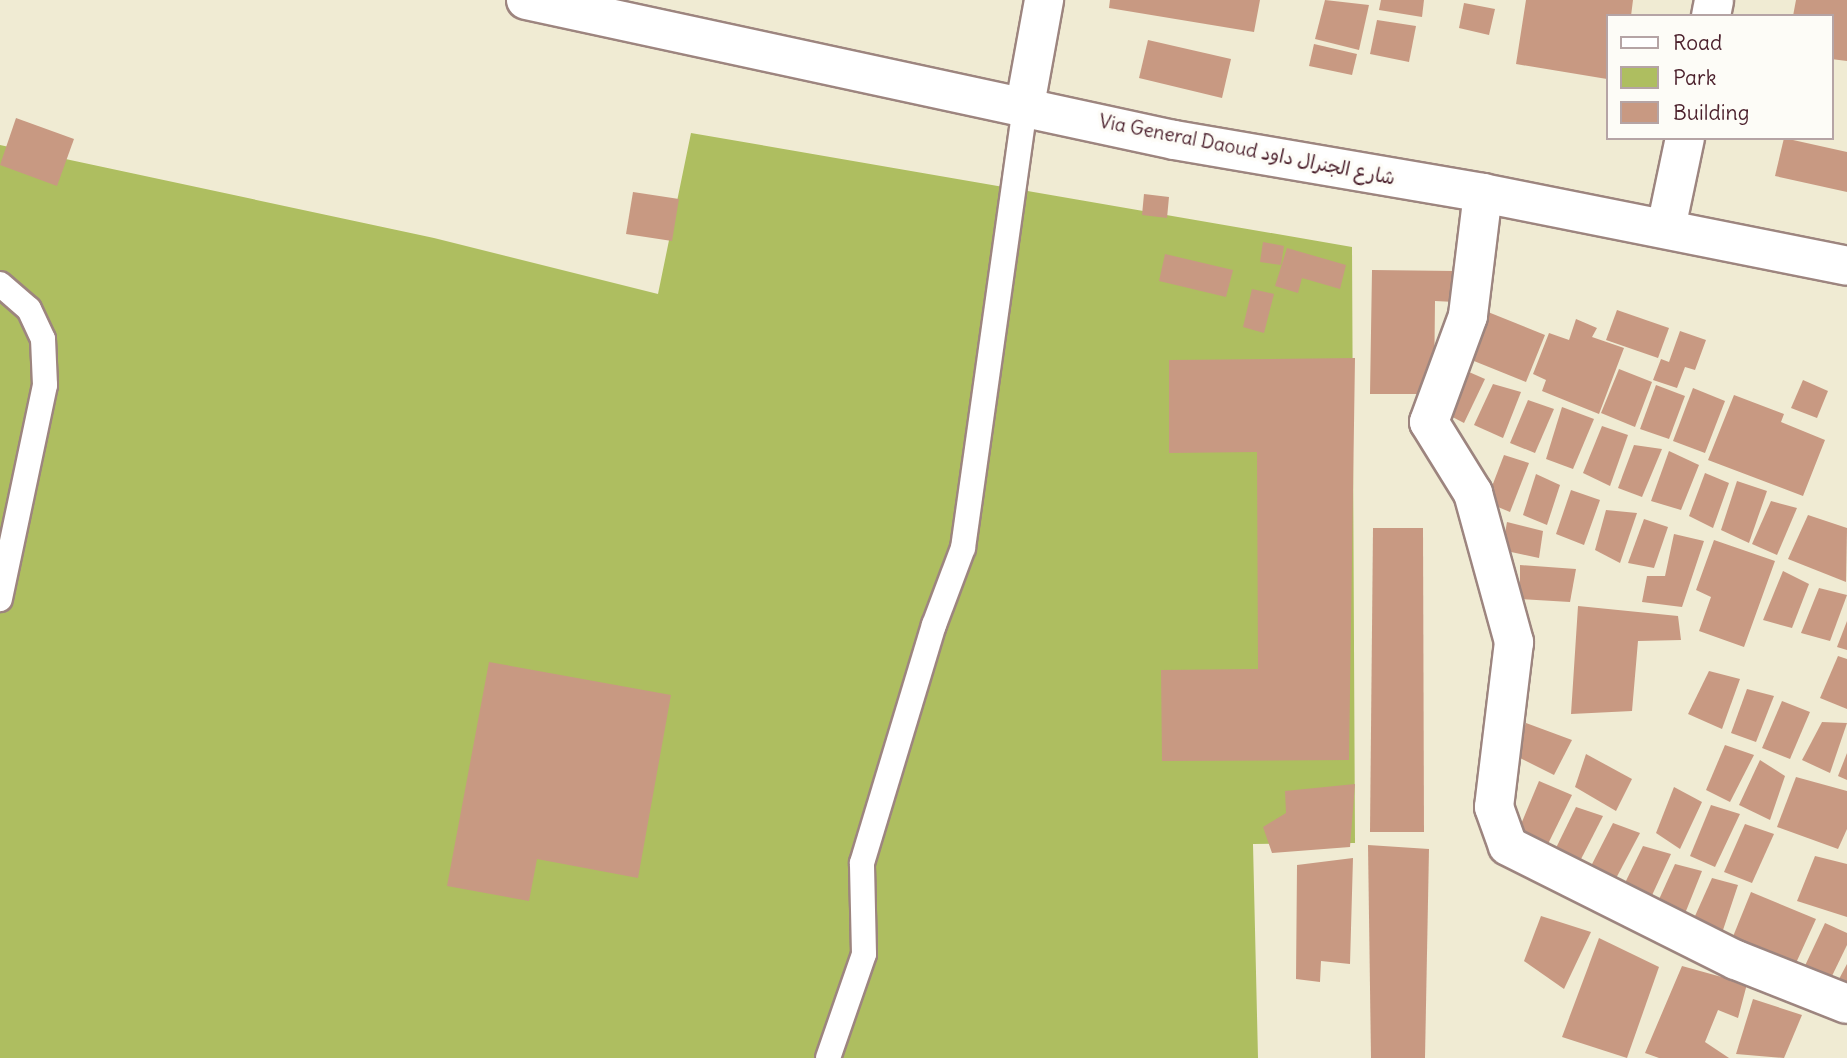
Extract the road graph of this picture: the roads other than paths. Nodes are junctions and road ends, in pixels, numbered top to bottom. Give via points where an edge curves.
1 (526, 0) edge
2 (1044, 0) edge
3 (574, 5) edge
4 (1025, 105) junction
5 (1685, 140) edge
6 (1483, 192) junction
7 (1666, 228) junction
8 (1847, 266) edge
9 (0, 284) edge
10 (0, 599) edge
11 (1847, 1004) edge
12 (828, 1058) edge

1 - 3 main road, Via General Daoud شارع الجنرال داود
2 - 4 main road
3 - 4 main road, Via General Daoud شارع الجنرال داود
4 - 6 main road, Via General Daoud شارع الجنرال داود via 1174,140
4 - 12 lane via 963,548 934,625 862,863 864,954
5 - 7 main road
6 - 7 main road, Via General Daoud شارع الجنرال داود
6 - 11 main road via 1468,316 1429,422 1473,493 1514,642 1494,807 1508,846 1736,960
7 - 8 main road, Via General Daoud شارع الجنرال داود
9 - 10 lane via 29,309 43,339 45,385

